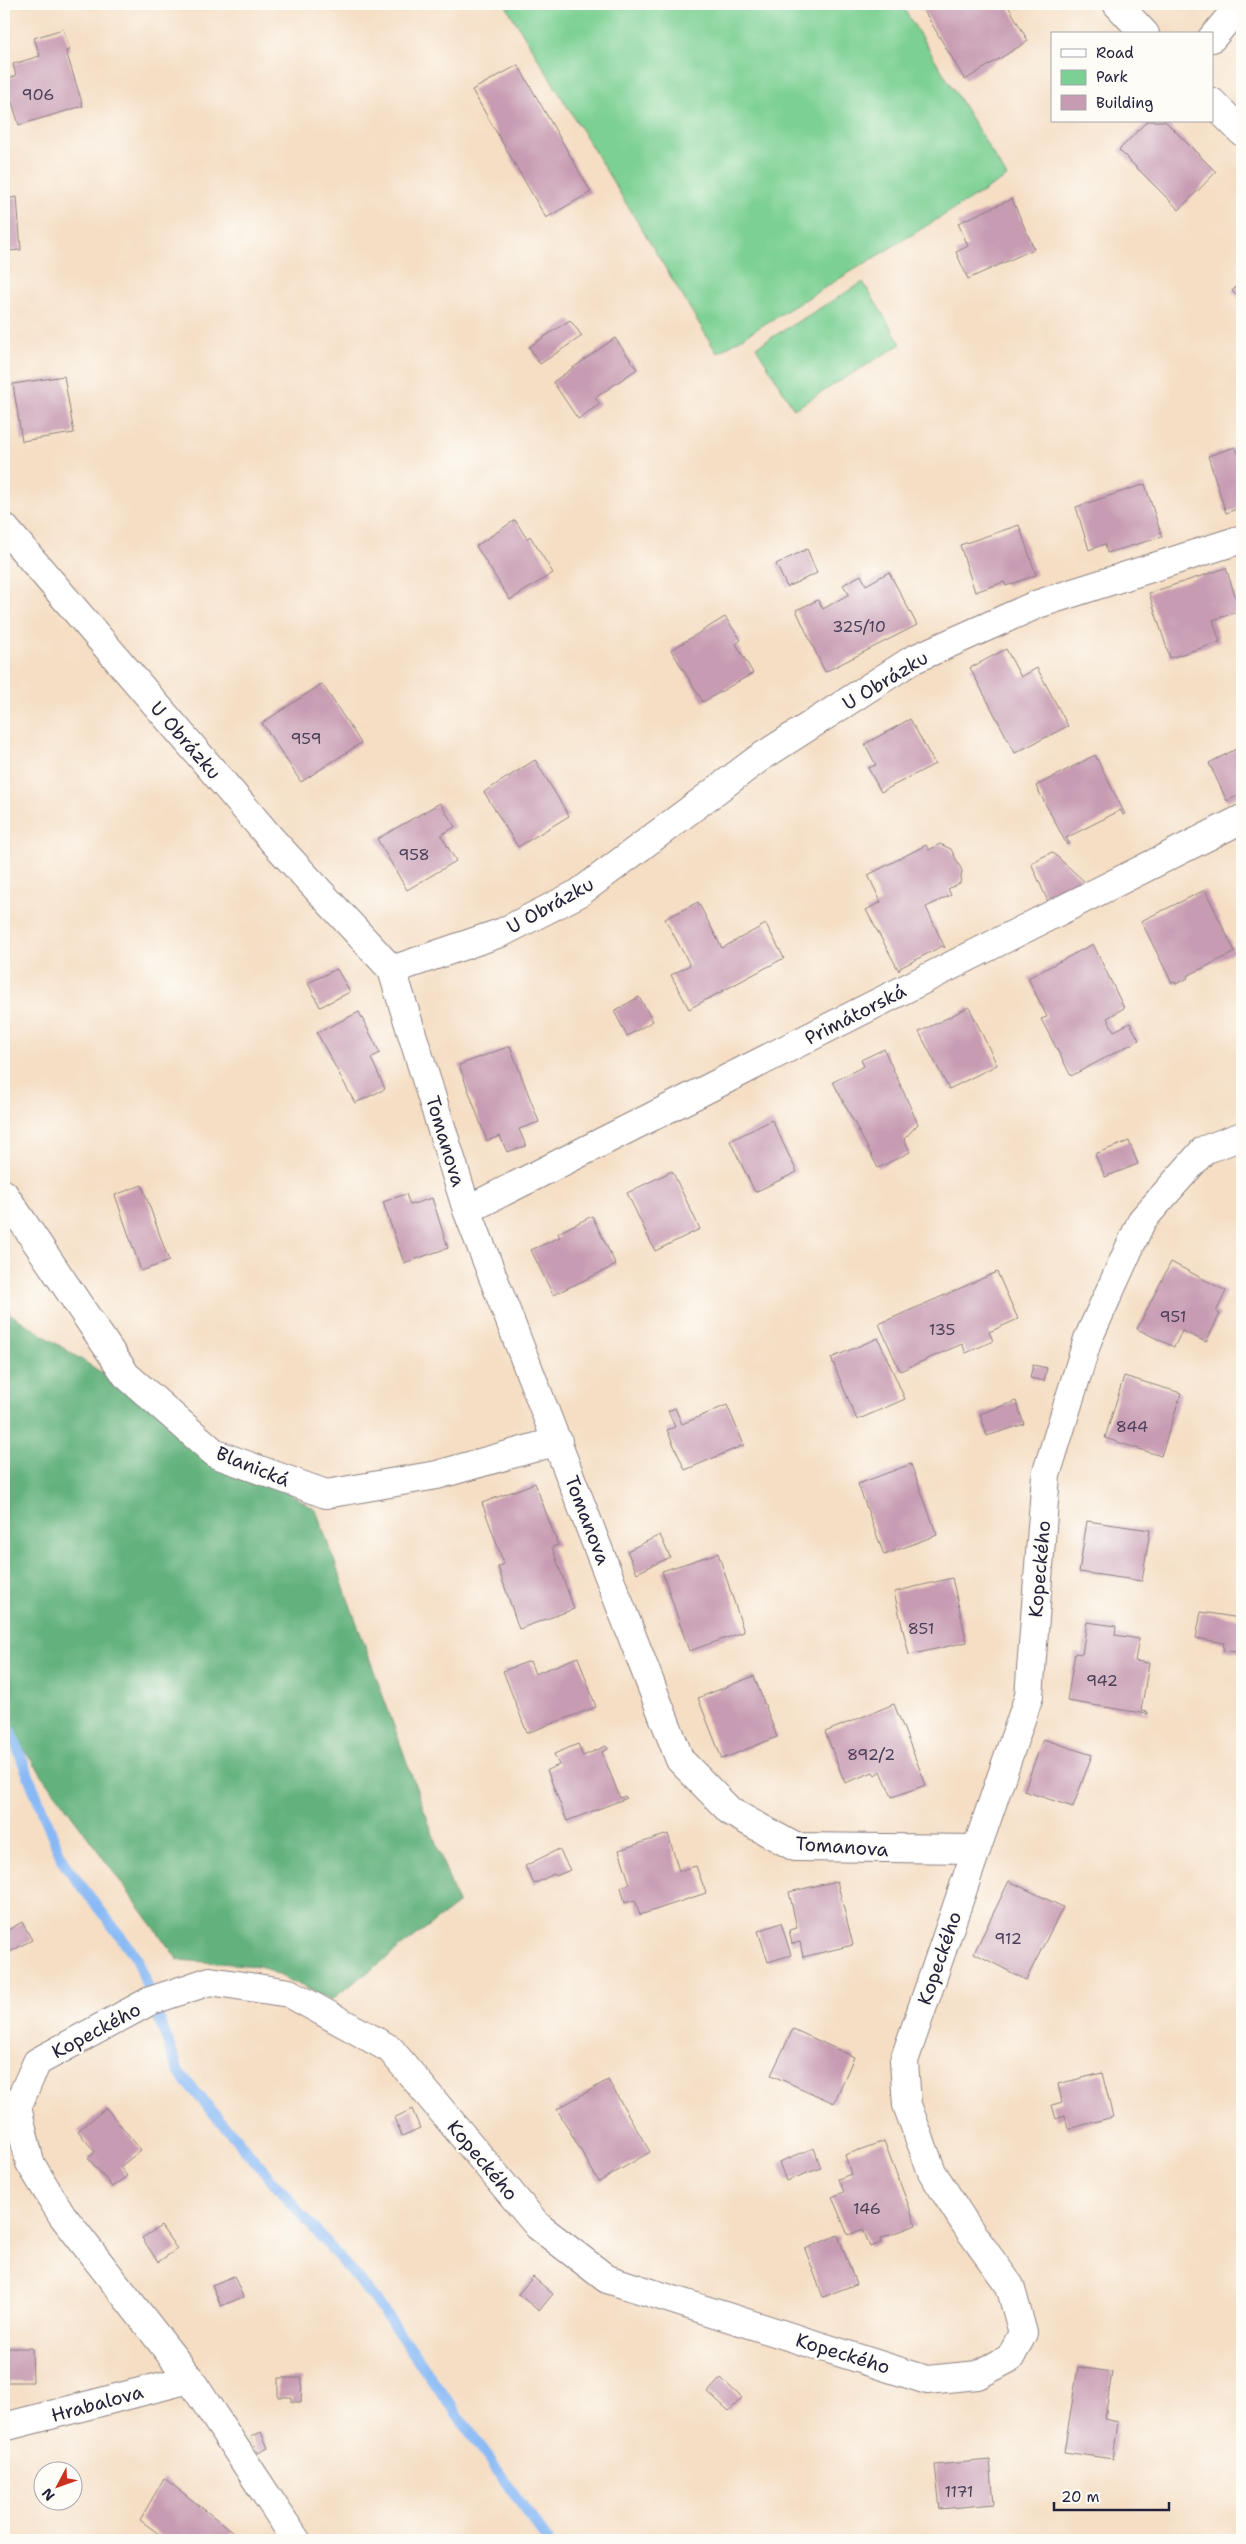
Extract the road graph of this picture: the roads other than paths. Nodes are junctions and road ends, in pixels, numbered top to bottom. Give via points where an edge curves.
1 (1117, 4) edge
2 (1241, 4) edge
3 (1143, 32) edge
4 (1214, 36) edge
5 (1214, 104) edge
6 (1242, 132) edge
7 (4, 527) edge
8 (1242, 539) edge
9 (1242, 819) edge
10 (392, 970) junction
11 (1242, 1136) edge
12 (4, 1194) edge
13 (467, 1210) junction
14 (558, 1441) junction
15 (976, 1849) junction
16 (190, 2379) junction
17 (4, 2427) edge
18 (296, 2540) edge

1 - 3 street
2 - 4 street
5 - 6 street
7 - 10 street, U Obrázku via 273,841
8 - 10 street, U Obrázku via 1038,604 912,660 758,759 579,893 503,932
9 - 13 street, Primátorská
10 - 13 street, Tomanova
11 - 15 street, Kopeckého via 1204,1150 1142,1220 1088,1339 1046,1475 1029,1696
12 - 14 street, Blanická via 126,1375 216,1454 326,1494 437,1475
13 - 14 street, Tomanova
14 - 15 street, Tomanova via 680,1760 731,1812 795,1847
15 - 16 street, Kopeckého via 904,2060 907,2105 932,2172 1010,2286 1023,2333 1010,2358 978,2375 927,2380 607,2279 538,2226 390,2049 289,1994 210,1981 150,2001 37,2062 17,2108 30,2163 62,2215
16 - 17 street, Hrabalova
16 - 18 street, Kopeckého

